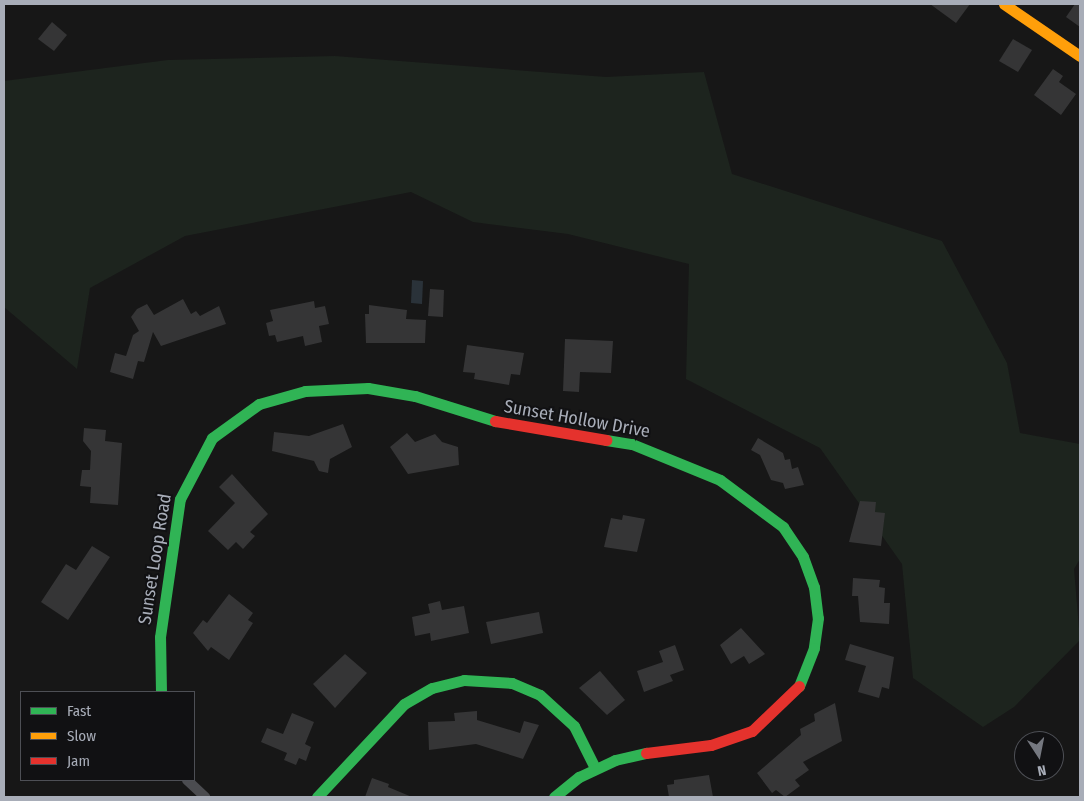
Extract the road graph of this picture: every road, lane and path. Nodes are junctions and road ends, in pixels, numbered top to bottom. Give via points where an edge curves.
1 (1004, 4) edge
2 (1080, 56) edge
3 (212, 438) joint
4 (161, 691) edge
5 (595, 768) junction
6 (188, 781) edge
7 (205, 797) edge
8 (317, 797) edge
9 (554, 797) edge

1 - 2 street
3 - 4 street, Sunset Loop Road via 193,467 177,512 160,637
3 - 5 street, Sunset Hollow Drive via 246,411 288,394 345,388 391,391 498,424 651,450 705,472 764,510 803,556 817,603 814,648 798,688 777,712 738,737 642,752
5 - 8 street via 574,726 540,695 512,683 464,680 432,688 404,704
5 - 9 street, Sunset Hollow Drive
6 - 7 street

